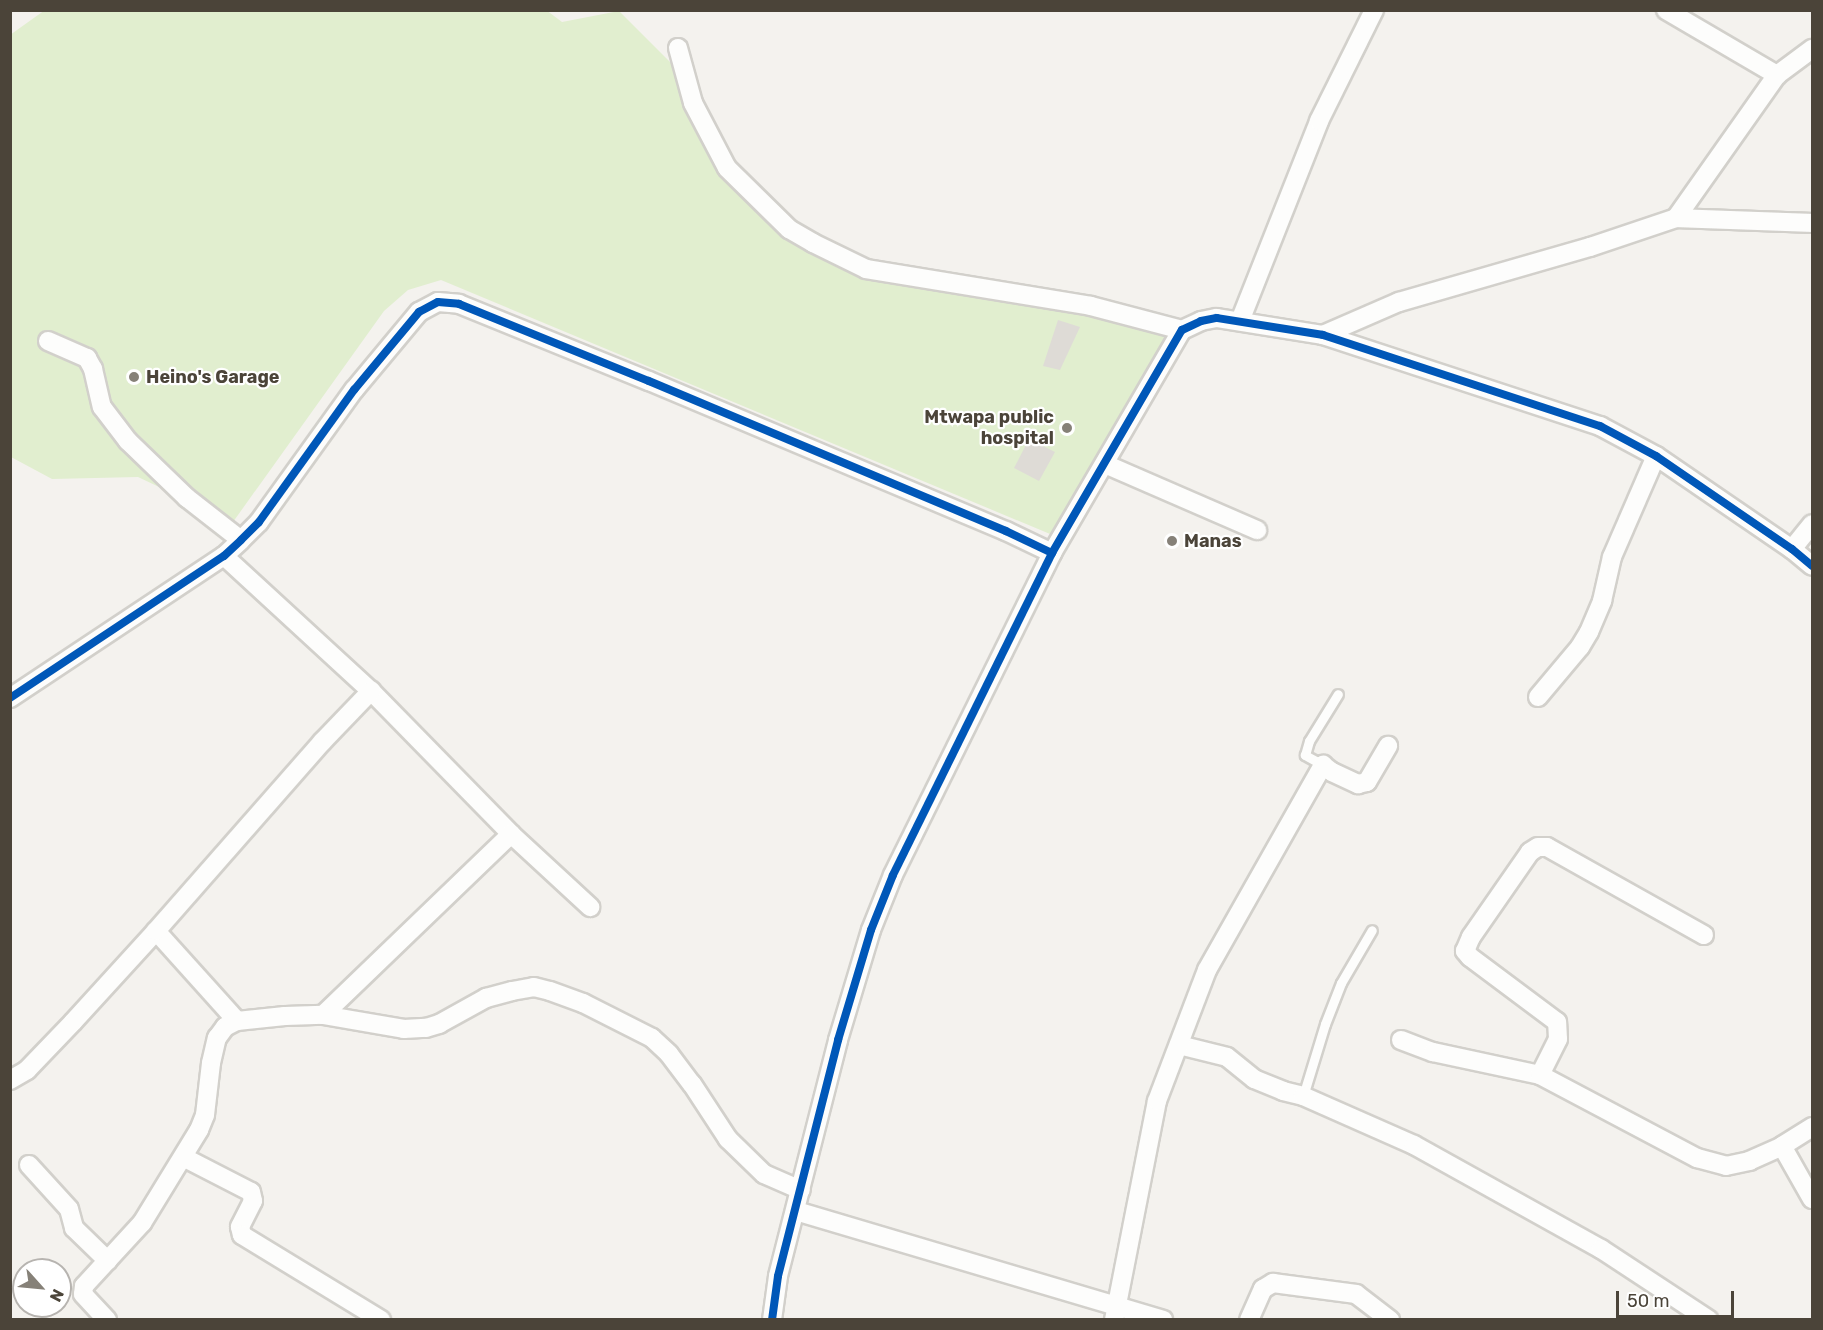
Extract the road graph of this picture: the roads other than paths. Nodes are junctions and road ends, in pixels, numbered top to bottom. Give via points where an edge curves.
1 (1666, 10) edge
2 (1377, 12) edge
3 (678, 48) dead end
4 (1812, 49) edge
5 (1777, 75) junction
6 (1676, 218) junction
7 (1812, 223) edge
8 (1240, 321) junction
9 (1182, 330) junction
10 (1323, 335) junction
11 (48, 341) dead end
12 (1656, 456) junction
13 (1105, 464) junction
14 (1812, 524) edge
15 (1257, 530) dead end
16 (241, 540) junction
17 (1792, 549) junction
18 (1052, 553) junction
19 (224, 556) junction
20 (1812, 566) edge
21 (371, 691) junction
22 (1338, 694) dead end
23 (1538, 697) dead end
24 (10, 698) edge
25 (1388, 746) dead end
26 (1323, 765) junction
27 (511, 834) junction
28 (590, 907) dead end
29 (1372, 930) dead end
30 (156, 931) junction
31 (1704, 935) dead end
32 (323, 1015) junction
33 (237, 1021) junction
34 (1401, 1040) dead end
35 (1179, 1045) junction
36 (1540, 1075) junction
37 (10, 1080) edge
38 (1303, 1096) junction
39 (1812, 1127) edge
40 (1782, 1146) junction
41 (183, 1156) junction
42 (29, 1165) dead end
43 (801, 1190) junction
44 (1812, 1199) edge
45 (796, 1211) junction
46 (108, 1261) junction
47 (1116, 1313) edge
48 (107, 1320) edge
49 (381, 1320) edge
50 (772, 1320) edge
51 (1163, 1320) edge
52 (1249, 1320) edge
53 (1390, 1320) edge
54 (1709, 1320) edge

1 - 5 street
2 - 8 street via 1319,121
3 - 9 street via 693,103 728,168 789,229 813,243 866,269 1091,306
4 - 5 street
5 - 6 street
6 - 7 street
6 - 10 street via 1399,302
8 - 9 street via 1217,318
8 - 10 street
9 - 13 street
10 - 12 street via 1600,426
11 - 16 street via 87,358 102,406 128,441 187,498
12 - 17 street
12 - 23 street via 1612,557 1602,601 1589,632
13 - 15 street
13 - 18 street
14 - 17 street
16 - 18 street via 354,390 419,312 429,305 448,302 649,381
16 - 19 street
17 - 20 street
18 - 43 street via 893,875 853,985
19 - 21 street
19 - 24 street
21 - 27 street
21 - 30 street
22 - 26 lane via 1309,741 1305,755
25 - 26 street via 1366,782 1358,784
26 - 35 street via 1207,970
27 - 28 street
27 - 32 street
29 - 38 lane via 1341,983
30 - 33 street
30 - 37 street via 27,1070
31 - 36 street via 1547,847 1530,852 1465,951 1557,1022 1558,1039
32 - 33 street
32 - 43 street via 404,1029 426,1028 486,998 534,987 583,1003 652,1038 692,1084 728,1139 764,1174
33 - 41 street via 225,1027 218,1038 202,1124
34 - 36 street via 1444,1055
35 - 38 street via 1227,1057 1254,1079
35 - 47 street via 1157,1101
36 - 40 street via 1697,1158 1726,1166 1749,1161
38 - 54 street via 1413,1145 1601,1250
39 - 40 street
40 - 44 street
41 - 46 street via 142,1223
41 - 49 street via 251,1192 253,1201 240,1227 242,1234
42 - 46 street via 69,1209 74,1228
43 - 45 street
45 - 47 street
45 - 50 street via 778,1276
46 - 48 street via 82,1290
47 - 51 street
52 - 53 street via 1263,1289 1273,1283 1356,1294

